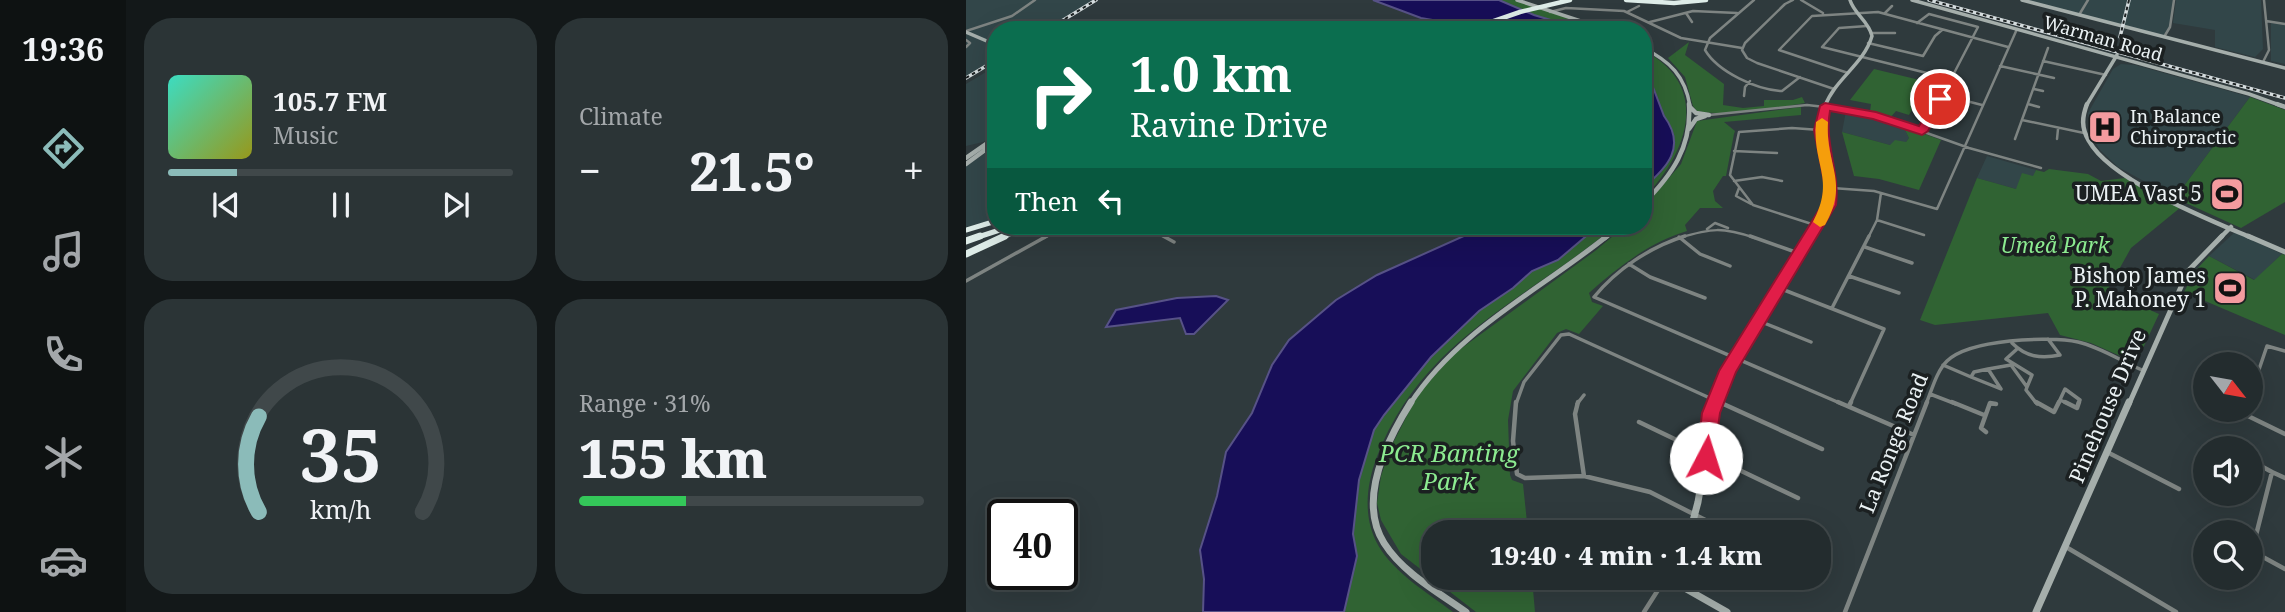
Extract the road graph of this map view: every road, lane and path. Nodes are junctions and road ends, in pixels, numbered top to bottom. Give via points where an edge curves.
1 (1035, 0) edge
2 (1517, 0) edge
3 (1570, 0) edge
4 (1626, 0) edge
5 (1690, 0) edge
6 (1706, 0) edge
7 (1754, 0) edge
8 (1793, 0) edge
9 (1801, 0) edge
10 (1850, 0) edge
11 (1912, 0) edge
12 (1918, 0) edge
13 (2022, 0) edge
14 (2088, 0) edge
15 (2174, 0) edge
16 (2264, 0) edge
17 (1542, 2) edge
18 (1550, 2) edge
19 (1639, 3) edge
20 (1892, 6) dead end
21 (1550, 12) junction
22 (1628, 12) junction
23 (1686, 13) junction
24 (1856, 13) junction
25 (1885, 13) junction
26 (1738, 14) junction
27 (1824, 14) junction
28 (2079, 15) junction
29 (996, 21) edge
30 (1481, 21) edge
31 (1494, 21) edge
32 (1579, 21) edge
33 (1648, 21) edge
34 (1652, 21) edge
35 (2266, 21) junction
36 (1692, 22) dead end
37 (1652, 23) edge
38 (1917, 23) junction
39 (987, 24) edge
40 (2285, 24) edge
41 (1867, 26) junction
42 (2017, 29) junction
43 (967, 30) edge
44 (1942, 30) junction
45 (1871, 33) junction
46 (1895, 33) dead end
47 (2051, 37) junction
48 (2164, 37) junction
49 (987, 39) edge
50 (1973, 39) junction
51 (966, 40) edge
52 (1868, 43) junction
53 (1706, 44) junction
54 (2072, 45) junction
55 (966, 47) edge
56 (2008, 47) junction
57 (1742, 48) junction
58 (2048, 48) dead end
59 (1652, 52) edge
60 (2116, 56) junction
61 (1860, 58) junction
62 (2043, 61) junction
63 (2082, 61) dead end
64 (2263, 62) junction
65 (2000, 66) junction
66 (2111, 66) junction
67 (2146, 66) junction
68 (2285, 68) edge
69 (2080, 69) junction
70 (1848, 73) junction
71 (2039, 75) junction
72 (2106, 75) junction
73 (1800, 77) junction
74 (2054, 78) dead end
75 (1750, 81) junction
76 (1834, 89) junction
77 (2034, 89) junction
78 (2043, 91) dead end
79 (1744, 96) dead end
80 (1689, 103) junction
81 (1982, 104) junction
82 (2028, 104) junction
83 (2285, 105) edge
84 (1825, 106) junction
85 (2039, 107) dead end
86 (1709, 115) junction
87 (1689, 117) junction
88 (2022, 120) junction
89 (1689, 129) junction
90 (2057, 129) junction
91 (1820, 130) junction
92 (1922, 131) junction
93 (2084, 133) junction
94 (2015, 139) dead end
95 (2057, 139) dead end
96 (987, 143) edge
97 (1964, 146) junction
98 (987, 149) edge
99 (1734, 151) junction
100 (1777, 153) dead end
101 (966, 158) edge
102 (966, 164) edge
103 (2040, 168) dead end
104 (1734, 181) junction
105 (1782, 181) dead end
106 (1832, 188) junction
107 (1652, 193) edge
108 (1881, 193) junction
109 (1877, 220) junction
110 (987, 225) edge
111 (1818, 226) junction
112 (2231, 228) junction
113 (966, 231) edge
114 (987, 234) edge
115 (1007, 235) edge
116 (1050, 235) edge
117 (1161, 235) edge
118 (1609, 235) edge
119 (1924, 235) dead end
120 (1679, 237) junction
121 (966, 241) edge
122 (1174, 242) dead end
123 (1865, 247) junction
124 (2285, 252) edge
125 (966, 254) edge
126 (1801, 254) junction
127 (1912, 263) dead end
128 (1629, 264) junction
129 (1730, 266) dead end
130 (1849, 276) junction
131 (966, 281) edge
132 (1779, 288) junction
133 (1899, 293) dead end
134 (1705, 298) dead end
135 (1832, 308) junction
136 (1759, 321) junction
137 (2048, 339) junction
138 (1811, 342) dead end
139 (2012, 343) junction
140 (2017, 349) junction
141 (2285, 351) edge
142 (1735, 358) junction
143 (2263, 358) edge
144 (1943, 365) junction
145 (2011, 365) junction
146 (1988, 369) junction
147 (2142, 370) junction
148 (1971, 377) junction
149 (2027, 387) junction
150 (1930, 394) junction
151 (1584, 395) dead end
152 (1715, 400) junction
153 (2060, 400) junction
154 (1996, 404) dead end
155 (1849, 407) junction
156 (1984, 415) junction
157 (1639, 422) dead end
158 (2260, 422) edge
159 (1986, 432) dead end
160 (2285, 434) edge
161 (1914, 435) junction
162 (1822, 449) dead end
163 (2107, 452) junction
164 (1706, 453) junction
165 (2263, 467) edge
166 (2272, 472) junction
167 (1584, 477) junction
168 (2285, 478) edge
169 (2179, 489) dead end
170 (1798, 498) dead end
171 (1696, 514) junction
172 (1694, 520) edge
173 (1707, 520) edge
174 (2260, 520) edge
175 (2065, 547) junction
176 (2263, 559) edge
177 (2285, 569) edge
178 (1659, 590) edge
179 (1688, 590) edge
180 (1466, 612) edge
181 (1644, 612) edge
182 (1727, 612) edge
183 (1845, 612) edge
184 (2036, 612) edge
185 (2176, 612) edge

1 - 29 street via 1019,14
2 - 21 street
3 - 18 highway
4 - 6 highway
5 - 19 highway
7 - 26 street
8 - 57 street
9 - 27 street
10 - 24 street
11 - 42 street, Warman Road
12 - 47 street, Warman Road
13 - 28 street
14 - 28 street
15 - 48 street
16 - 35 street
17 - 18 highway
17 - 30 highway
18 - 31 highway
19 - 22 street
20 - 25 street
21 - 22 street via 1570,8
21 - 32 street
22 - 33 street
23 - 26 street via 1723,10
23 - 34 street
23 - 36 street
24 - 25 street
24 - 27 street
24 - 41 street
25 - 38 street
26 - 53 street
27 - 70 street via 1810,17 1779,50
28 - 48 street
35 - 40 street
35 - 64 street via 2269,50
37 - 53 street via 1675,36
38 - 44 street
38 - 50 street via 1929,14 1974,26 1978,29
39 - 43 street
41 - 45 street
41 - 61 street via 1839,28 1822,46
42 - 47 street
42 - 54 street, Warman Road
42 - 56 street
43 - 49 street
44 - 50 street
44 - 52 street via 1923,56
45 - 46 street
45 - 52 street
47 - 60 street, Warman Road
48 - 64 street
50 - 56 street
50 - 61 street via 1951,79
51 - 55 street via 970,43
52 - 61 street
53 - 57 street
53 - 75 street via 1707,57
54 - 60 street, Warman Road
54 - 66 street via 2105,57
56 - 65 street
57 - 73 street via 1752,61
58 - 62 street
59 - 80 street via 1679,74
60 - 66 street
60 - 67 street, Warman Road
60 - 83 street, Warman Road
61 - 70 street
62 - 69 street
62 - 71 street
63 - 69 street
64 - 68 street
65 - 71 street
65 - 81 street
66 - 67 street via 2120,62
66 - 72 street
67 - 83 street, Warman Road
69 - 72 street
70 - 76 street
71 - 74 street
71 - 77 street
72 - 93 street via 2084,113
73 - 75 street via 1781,91
73 - 76 street
75 - 79 street
76 - 84 street
77 - 78 street
77 - 82 street
80 - 86 street via 1695,112
80 - 87 street
81 - 92 street via 1943,95
81 - 97 street
82 - 85 street
82 - 88 street
84 - 86 street
84 - 91 street
84 - 92 street
86 - 87 street
86 - 89 street
87 - 89 street
88 - 90 street
88 - 94 street
89 - 107 street via 1679,161
90 - 93 street
90 - 95 street
91 - 99 street via 1741,131
91 - 106 street
92 - 97 street
93 - 112 street via 2099,154 2127,177
96 - 101 street
97 - 103 street
97 - 108 street via 1937,209
98 - 102 street
99 - 100 street
99 - 104 street via 1730,175
104 - 105 street via 1762,177
104 - 111 street via 1739,188 1736,196
106 - 108 street
106 - 111 street
108 - 109 street
109 - 119 street
109 - 123 street
110 - 113 highway
111 - 126 street
112 - 124 street
112 - 147 street, Pinehouse Drive via 2188,271
114 - 121 highway
115 - 125 highway
116 - 131 street
117 - 122 street
118 - 180 street via 1460,344 1413,396 1383,454 1373,510 1384,543 1407,567
120 - 126 street via 1729,229
120 - 128 street
120 - 129 street via 1700,254
123 - 127 street
123 - 130 street
126 - 132 street
128 - 134 street
128 - 142 street via 1608,280 1595,298
130 - 133 street
130 - 135 street
132 - 135 street
132 - 136 street
135 - 155 street via 1884,329
136 - 138 street
136 - 142 street
137 - 139 street, La Ronge Road
137 - 140 street via 2060,355 2042,359
137 - 147 street, La Ronge Road via 2080,343
139 - 140 street
139 - 144 street, La Ronge Road via 1961,352
140 - 145 street via 2006,359
141 - 143 street via 2267,346
142 - 152 street
142 - 155 street
144 - 148 street
144 - 150 street, La Ronge Road
145 - 146 street
145 - 149 street
145 - 149 street via 2030,372
146 - 148 street
146 - 148 street via 2001,389
147 - 163 street, Pinehouse Drive
149 - 153 street via 2031,399 2054,412
150 - 156 street
150 - 161 street, La Ronge Road
151 - 167 street via 1575,414
152 - 162 street
152 - 164 street
152 - 167 street via 1569,334 1560,335 1516,396 1512,421 1515,469 1525,478
153 - 153 street via 2065,389 2080,400 2077,408
154 - 156 street via 1990,403
155 - 161 street
156 - 159 street via 1981,428
157 - 164 street
158 - 160 street
161 - 183 street, La Ronge Road
163 - 169 street
163 - 175 street, Pinehouse Drive
164 - 170 street
164 - 171 street
165 - 166 street
166 - 168 street
166 - 174 street
167 - 171 street via 1650,492
171 - 172 street
171 - 173 street
175 - 184 street, Pinehouse Drive
175 - 185 street
176 - 177 street
178 - 181 street
179 - 182 street

